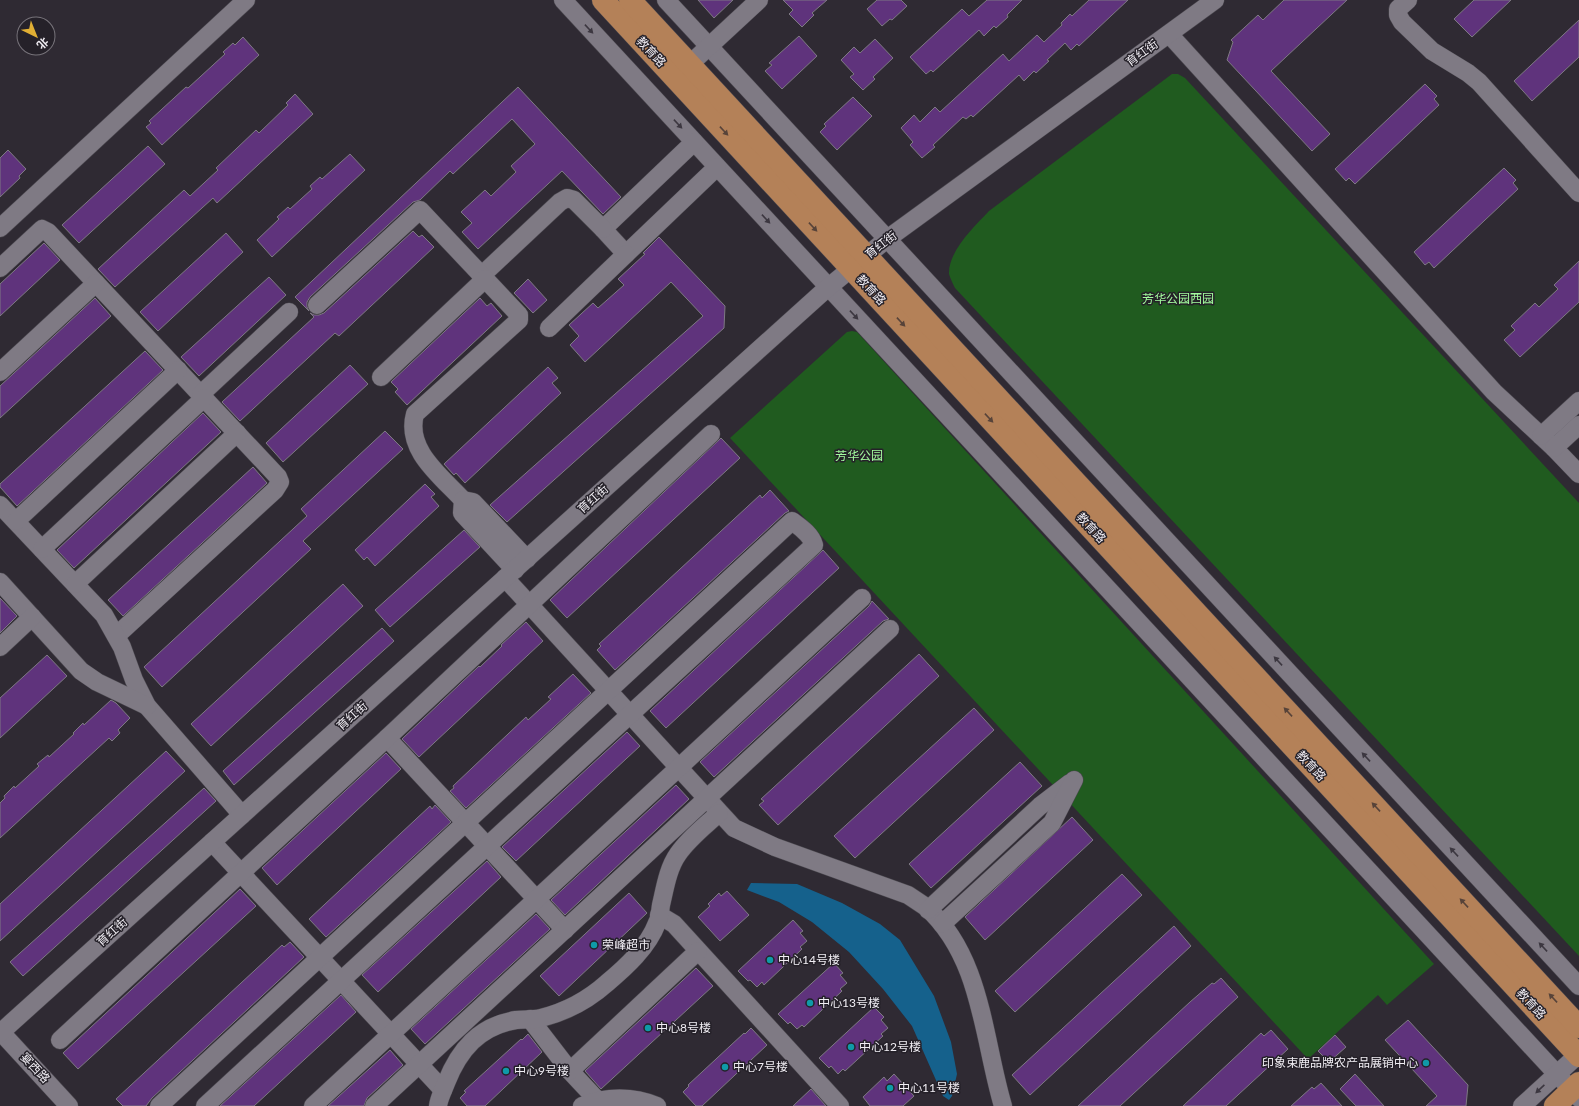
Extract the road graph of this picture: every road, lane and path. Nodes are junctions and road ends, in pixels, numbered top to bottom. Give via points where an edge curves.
1 (246, 0) edge
2 (563, 0) edge
3 (603, 0) edge
4 (630, 0) edge
5 (666, 0) edge
6 (758, 0) edge
7 (1215, 0) edge
8 (1408, 0) edge
9 (1169, 34) junction
10 (709, 46) junction
11 (690, 64) junction
12 (694, 142) junction
13 (717, 167) junction
14 (1579, 193) edge
15 (0, 228) edge
16 (603, 229) junction
17 (887, 239) junction
18 (626, 254) junction
19 (859, 262) junction
20 (0, 268) edge
21 (483, 278) junction
22 (96, 283) junction
23 (829, 288) junction
24 (317, 305) dead end
25 (289, 312) dead end
26 (549, 328) dead end
27 (178, 370) junction
28 (0, 372) edge
29 (381, 377) dead end
30 (202, 396) junction
31 (1579, 401) edge
32 (1579, 425) edge
33 (237, 433) junction
34 (711, 434) dead end
35 (1541, 436) junction
36 (1554, 448) junction
37 (1579, 474) edge
38 (0, 505) edge
39 (16, 521) junction
40 (42, 549) junction
41 (516, 569) junction
42 (0, 582) edge
43 (75, 584) junction
44 (862, 598) dead end
45 (529, 605) junction
46 (32, 618) junction
47 (890, 629) dead end
48 (116, 636) junction
49 (0, 647) edge
50 (608, 691) junction
51 (147, 706) junction
52 (629, 715) junction
53 (387, 738) junction
54 (678, 768) junction
55 (706, 799) junction
56 (719, 813) junction
57 (242, 815) junction
58 (465, 822) junction
59 (212, 842) junction
60 (487, 846) junction
61 (240, 873) junction
62 (536, 899) junction
63 (928, 910) junction
64 (659, 915) junction
65 (942, 924) junction
66 (564, 930) junction
67 (698, 952) junction
68 (320, 958) junction
69 (341, 981) junction
70 (1579, 986) edge
71 (530, 1019) junction
72 (1579, 1027) edge
73 (0, 1032) edge
74 (391, 1034) junction
75 (60, 1040) dead end
76 (1579, 1055) edge
77 (419, 1064) junction
78 (570, 1071) junction
79 (1557, 1074) junction
80 (1577, 1096) edge
81 (440, 1098) edge
82 (590, 1103) edge
83 (70, 1106) edge
84 (159, 1106) edge
85 (205, 1106) edge
86 (313, 1106) edge
87 (374, 1106) edge
88 (657, 1106) edge
89 (840, 1106) edge
90 (1003, 1106) edge
91 (1522, 1106) edge
92 (1555, 1106) edge

1 - 15 street
2 -> 12 street
3 -> 19 main road, 教育路
4 - 11 main road, 教育路
5 - 10 street
6 - 10 street
7 - 9 street, 育红街
8 - 14 street via 1398,10 1402,22 1432,51 1479,82
9 - 17 street, 育红街
9 - 35 street via 1494,392
10 - 11 street
10 - 17 street
11 - 19 main road, 教育路
12 - 13 street
12 - 16 street
13 - 18 street
13 -> 23 street
16 - 18 street
16 - 21 street via 574,200 567,198
17 - 19 street, 育红街
70 -> 17 street
18 - 26 street
19 - 23 street, 育红街
72 -> 19 main road, 教育路
19 -> 76 main road, 教育路
20 - 22 street via 42,229 48,232
21 - 24 street via 420,210
21 - 29 street
21 - 41 street via 519,315 519,320 416,414 413,423 417,446 422,454 463,500 473,502
22 - 27 street
22 - 28 street
23 - 41 street, 育红街
23 -> 79 street
25 - 30 street
27 - 30 street
27 - 39 street
30 - 33 street
30 - 40 street
31 - 35 street
32 - 36 street
33 - 43 street
33 - 48 street via 280,482 275,490
34 - 45 street
35 - 36 street
36 - 37 street
38 - 39 street
39 - 40 street
40 - 43 street
41 - 45 street
41 - 57 street, 育红街
42 - 46 street
43 - 48 street via 104,615
44 - 54 street
45 - 50 street
45 - 53 street
46 - 49 street
46 - 51 street via 81,671
47 - 55 street
48 - 51 street
50 - 52 street
50 - 52 street via 792,521 804,530 814,545
50 - 58 street
51 - 57 street
52 - 54 street
52 - 60 street
53 - 58 street
53 - 61 street
54 - 55 street
54 - 62 street
55 - 56 street
55 - 66 street
56 - 63 street via 734,828 747,836 908,895
56 - 64 street via 678,854 669,876
57 - 59 street, 育红街
58 - 60 street
58 - 68 street
59 - 61 street
59 - 73 street, 育红街
60 - 62 street
60 - 69 street
61 - 68 street
61 - 75 street
62 - 66 street
62 - 74 street
63 - 65 street
63 - 65 street via 1040,806 1074,780 1052,823
64 - 67 street via 674,924
64 - 71 street via 658,923 647,943 607,983 573,1007
65 - 90 street via 958,948 974,990
66 - 77 street
67 - 78 street
67 - 89 street
68 - 69 street
68 - 84 street
69 - 74 street
69 - 85 street
71 - 78 street
71 - 81 street via 500,1025 472,1040 452,1066
73 - 83 street, 宴西路
74 - 77 street
74 - 86 street
76 - 79 street
77 - 81 street
77 - 87 street
78 - 82 street
79 - 80 street
79 -> 91 street
80 - 92 main road
82 - 88 street via 620,1098 635,1099

